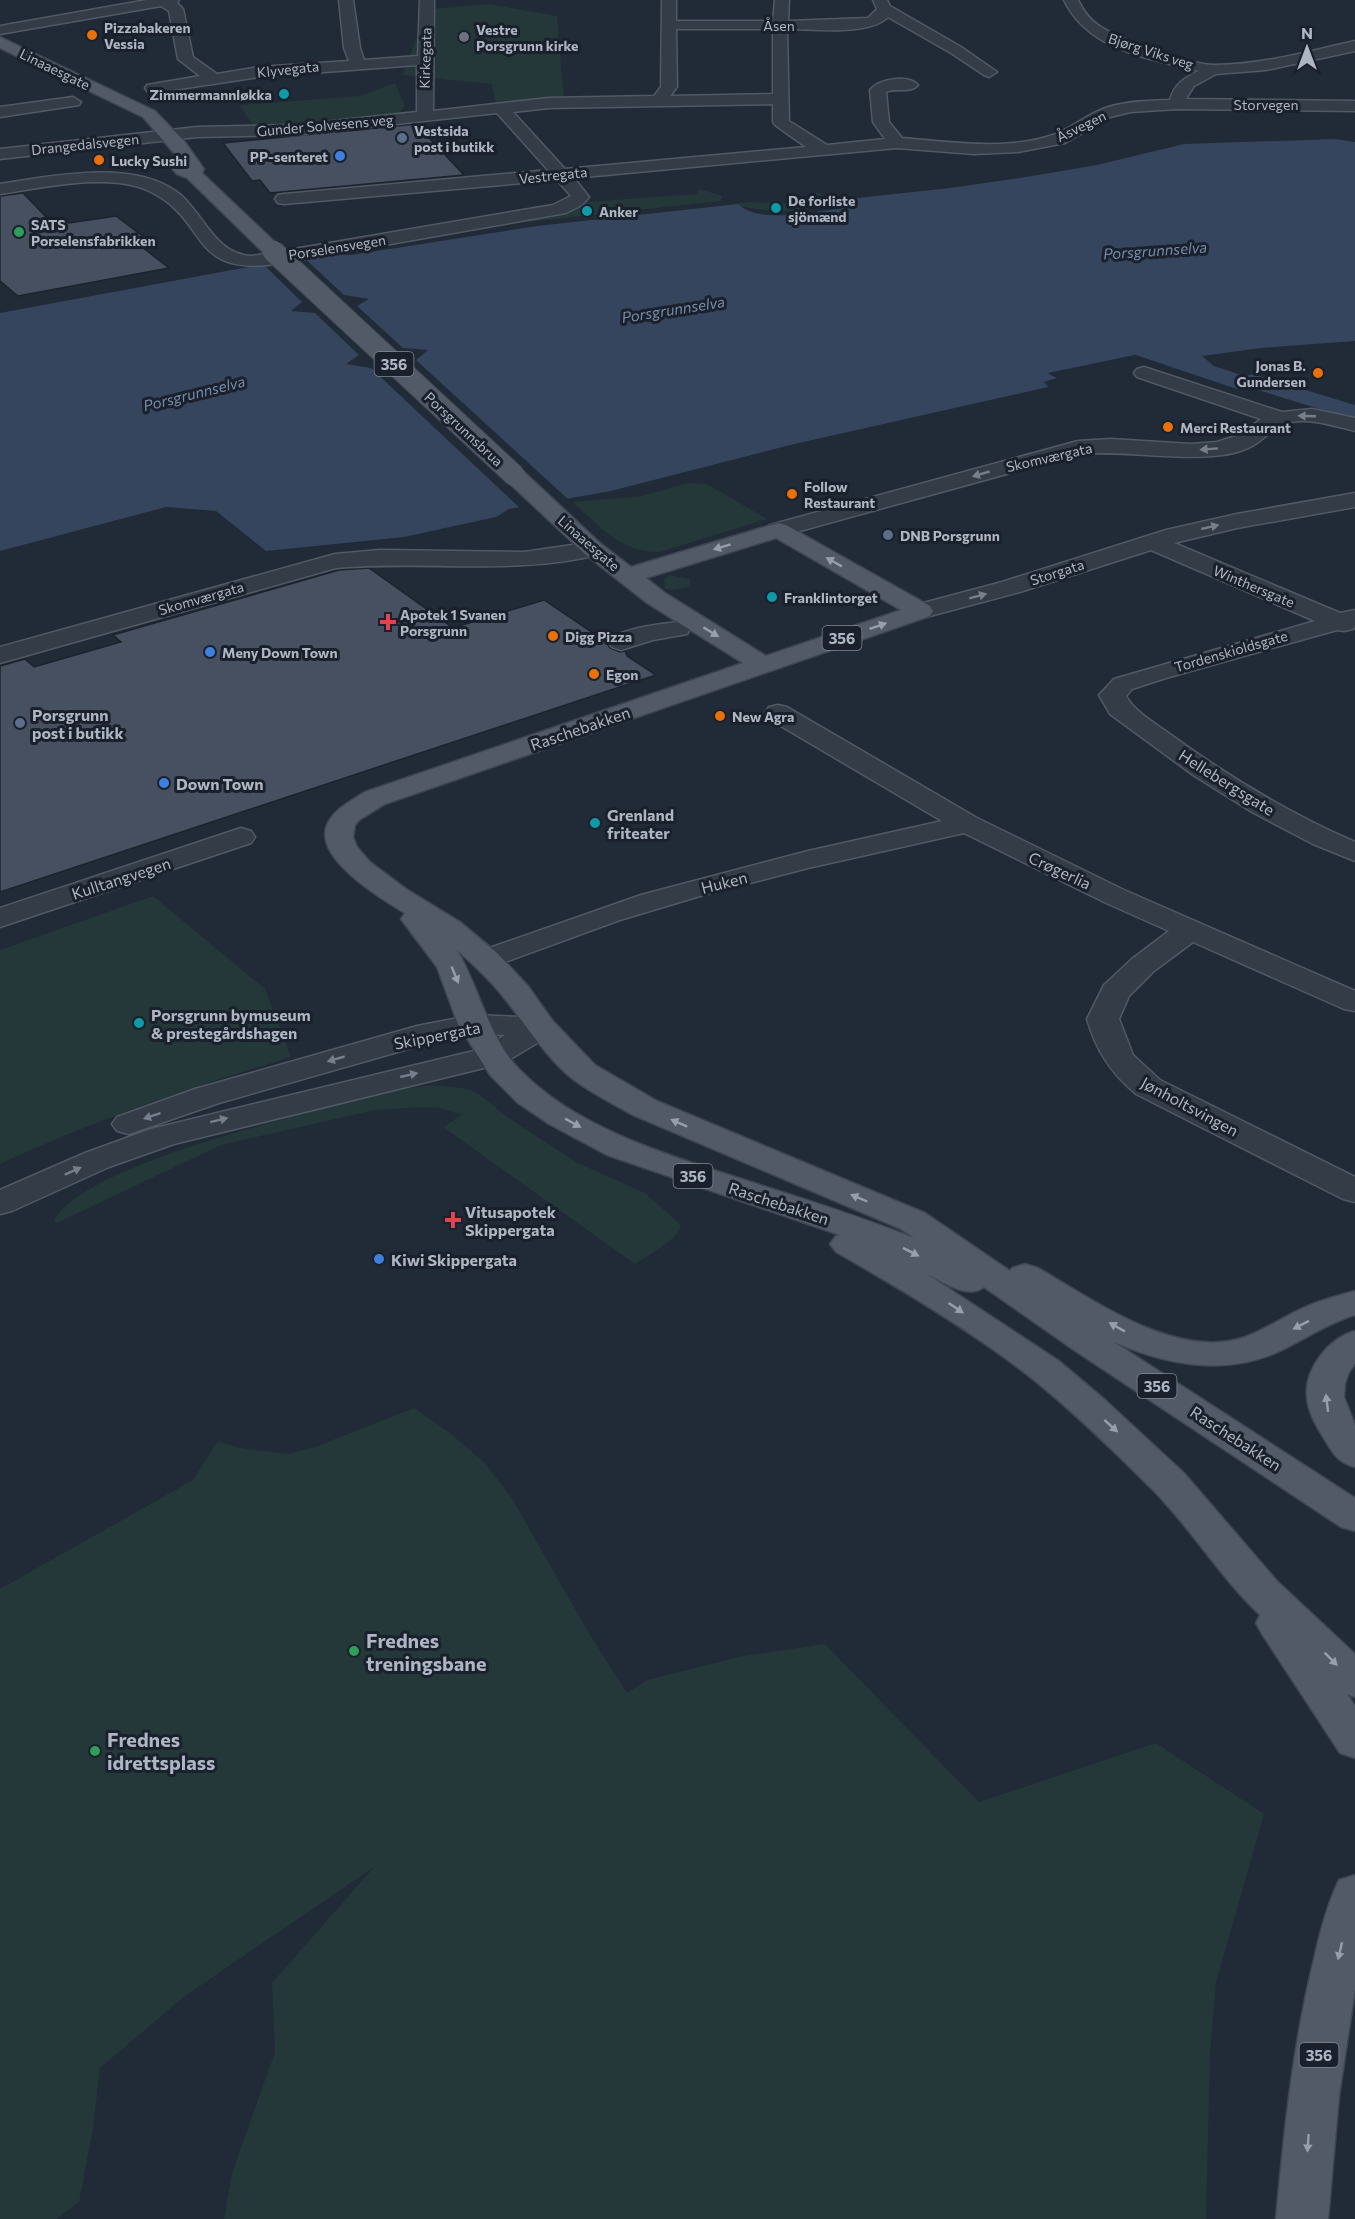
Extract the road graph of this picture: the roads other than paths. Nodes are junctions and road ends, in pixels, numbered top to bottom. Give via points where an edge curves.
1 (346, 0) edge
2 (427, 0) edge
3 (669, 0) edge
4 (782, 0) edge
5 (1071, 0) edge
6 (167, 1) edge
7 (882, 5) edge
8 (669, 25) junction
9 (780, 25) junction
10 (0, 30) edge
11 (0, 42) edge
12 (1355, 46) edge
13 (211, 60) dead end
14 (424, 60) junction
15 (191, 63) junction
16 (358, 63) junction
17 (1212, 70) junction
18 (989, 72) dead end
19 (213, 78) junction
20 (910, 85) dead end
21 (153, 88) dead end
22 (780, 99) junction
23 (659, 100) junction
24 (73, 102) dead end
25 (1177, 104) junction
26 (1355, 106) edge
27 (500, 107) junction
28 (0, 112) edge
29 (427, 115) junction
30 (162, 135) junction
31 (897, 142) junction
32 (823, 150) junction
33 (0, 154) edge
34 (561, 174) junction
35 (0, 189) edge
36 (284, 199) dead end
37 (273, 251) joint
38 (1143, 373) dead end
39 (1280, 418) junction
40 (1355, 425) edge
41 (1355, 500) edge
42 (550, 509) joint
43 (778, 530) junction
44 (1153, 542) junction
45 (593, 549) junction
46 (628, 576) junction
47 (921, 611) junction
48 (1349, 622) edge
49 (678, 629) dead end
50 (621, 642) dead end
51 (0, 655) edge
52 (764, 665) junction
53 (1112, 695) joint
54 (778, 713) dead end
55 (966, 824) junction
56 (241, 837) dead end
57 (1355, 852) edge
58 (396, 895) junction
59 (0, 918) edge
60 (1190, 930) junction
61 (486, 959) junction
62 (1355, 1002) edge
63 (474, 1024) junction
64 (541, 1027) junction
65 (493, 1056) junction
66 (0, 1182) edge
67 (1355, 1191) edge
68 (0, 1203) edge
69 (779, 1204) junction
70 (913, 1221) junction
71 (1355, 1303) edge
72 (1087, 1341) junction
73 (1355, 1343) edge
74 (1355, 1453) edge
75 (1355, 1517) edge
76 (1262, 1592) junction
77 (1355, 1680) edge
78 (1355, 1741) edge
79 (1355, 1894) edge
80 (1302, 2219) edge

1 - 16 street via 346,48
2 - 14 street, Kirkegata
3 - 8 street
4 - 9 street
5 - 17 street, Bjørg Viks veg via 1086,25 1100,34
6 - 10 street
6 - 15 street via 176,9 184,53
7 - 9 street, Åsen via 881,16 872,22
7 - 18 street
8 - 9 street, Åsen
8 - 23 street via 669,87
9 - 22 street
11 - 30 main road, Linaaesgate / 356 via 110,96
12 - 17 street via 1286,61
13 - 15 street
14 - 16 street, Klyvegata
14 - 29 street, Kirkegata
15 - 19 street
16 - 19 street, Klyvegata
17 - 25 street via 1188,83
19 - 21 street, Klyvegata
20 - 31 street via 888,85 878,90 881,122
22 - 23 street, Gunder Solvesens veg
22 - 32 street via 781,122
23 - 27 street, Gunder Solvesens veg via 582,100
24 - 28 street
25 - 26 street, Storvegen
25 - 31 street, Åsvegen via 1117,110 1059,139 1018,147 981,149
27 - 29 street, Gunder Solvesens veg
27 - 34 street, Porselensvegen
29 - 30 street, Gunder Solvesens veg via 288,130
30 - 33 street, Drangedalsvegen
30 - 37 main road, Linaaesgate / 356 via 183,170 193,174
31 - 32 street, Åsvegen
32 - 34 street, Vestregata
34 - 35 street, Porselensvegen via 580,197 558,209 243,261 224,255 170,195 149,185 78,179
34 - 36 street, Vestregata
37 - 42 main road, Porsgrunnsbrua / 356, bridge
38 - 39 street
40 -> 39 street, Skomværgata via 1325,417
39 -> 43 street, Skomværgata via 1236,446 1205,450 1127,445 1078,448
44 -> 41 street, Storgata via 1237,521
42 - 45 main road, Linaaesgate / 356
43 -> 46 main road, Skomværgata
47 -> 43 main road
47 -> 44 street, Storgata
44 - 48 street, Winthersgate
45 - 46 main road, Linaaesgate / 356
45 - 51 street, Skomværgata via 524,559 359,557 335,561
46 -> 52 main road, 356 via 656,598
52 -> 47 main road, Storgata / 356
48 - 53 street, Tordenskioldsgate via 1156,672 1123,684
49 - 50 street
52 - 58 main road, Raschebakken / 356 via 411,784 359,806 341,825 343,849 360,868
53 - 57 street, Hellebergsgate via 1119,708 1199,767 1290,822
54 - 55 street, Crøgerlia
55 - 60 street, Crøgerlia
55 - 61 street, Huken via 869,844 650,901
56 - 59 street, Kulltangvegen
58 - 61 main road, Raschebakken / 356 via 449,928
58 -> 63 main road, Raschebakken / 356 via 452,967
60 - 62 street, Crøgerlia
60 - 67 street, Jønholtsvingen via 1115,992 1103,1019 1113,1051 1127,1070 1148,1087
61 - 64 main road, Raschebakken / 356 via 507,980
63 - 64 street, Skippergata
63 - 65 main road, Raschebakken / 356
63 -> 66 street, Skippergata via 428,1033 207,1096 120,1126
64 - 65 street, Skippergata
70 -> 64 main road, Raschebakken / 356 via 622,1096 584,1072
68 -> 65 street, Skippergata via 162,1136
65 -> 69 main road, Raschebakken / 356 via 506,1075 530,1096 590,1133 655,1162
69 -> 72 main road, Raschebakken / 356 via 901,1246
69 -> 76 main road, 356 via 902,1274 1046,1370 1131,1443
71 -> 70 main road, 356 via 1329,1310 1245,1350 1192,1353 1127,1333 1022,1274
70 - 72 main road, Raschebakken / 356
72 - 75 main road, Raschebakken / 356
74 -> 73 main road via 1328,1413 1325,1395 1331,1368
76 -> 77 main road, 356
76 - 78 main road, 356 via 1302,1663
79 -> 80 main road, 356 via 1327,2010 1311,2103

